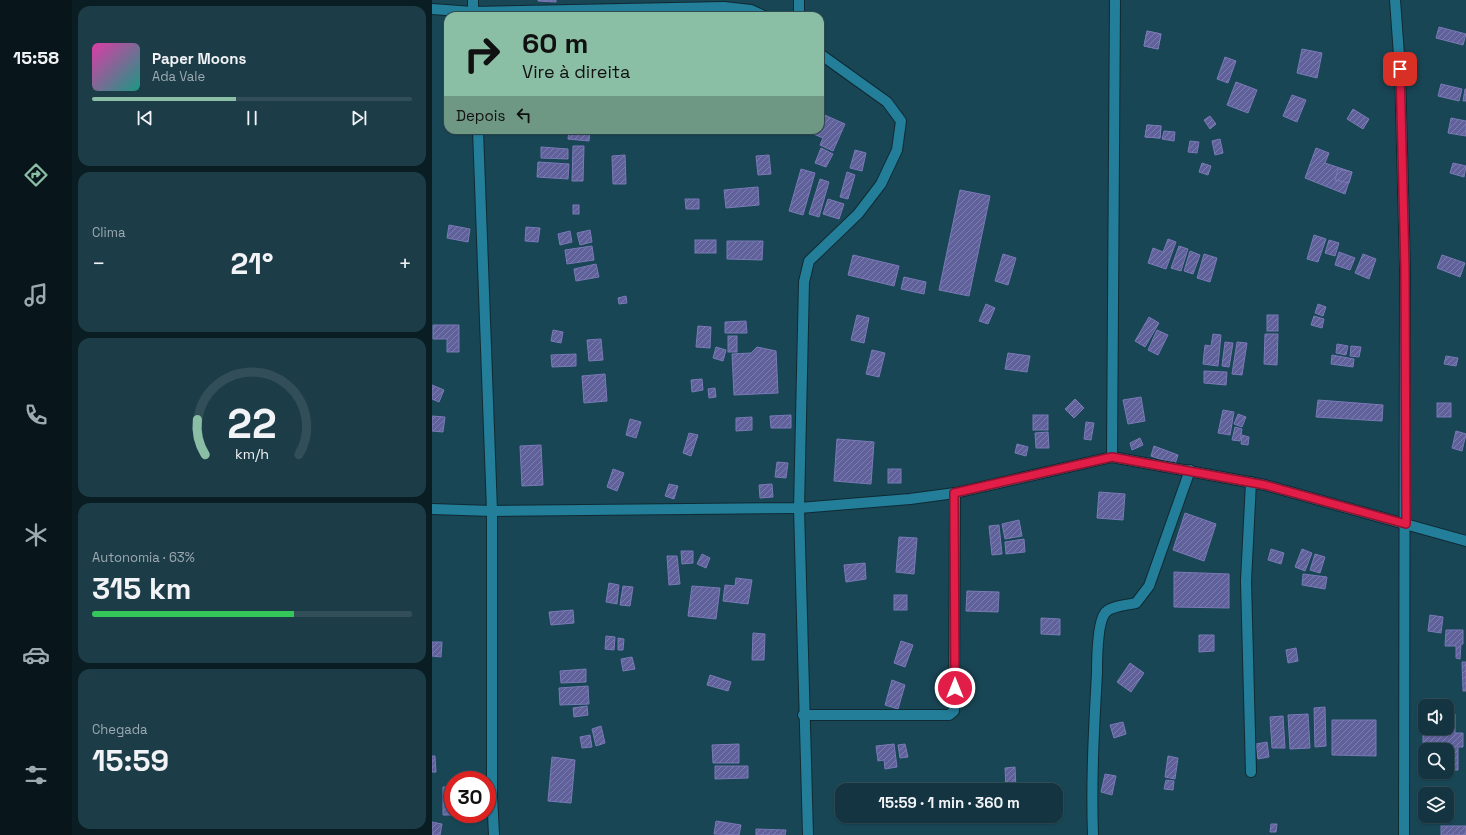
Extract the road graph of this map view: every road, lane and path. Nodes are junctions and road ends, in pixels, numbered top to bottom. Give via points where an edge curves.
1 (473, 0) edge
2 (799, 0) edge
3 (1115, 0) edge
4 (1395, 0) edge
5 (432, 9) edge
6 (457, 12) edge
7 (473, 12) edge
8 (536, 12) edge
9 (755, 12) edge
10 (799, 12) edge
11 (824, 57) edge
12 (478, 134) edge
13 (1112, 457) junction
14 (1190, 470) junction
15 (1251, 482) junction
16 (954, 493) junction
17 (799, 508) junction
18 (432, 509) edge
19 (492, 510) junction
20 (1406, 524) junction
21 (1466, 541) edge
22 (803, 715) junction
23 (1251, 772) dead end
24 (494, 835) edge
25 (808, 835) edge
26 (1093, 835) edge
27 (1404, 835) edge

1 - 7 street
2 - 10 street
3 - 13 street
4 - 20 street via 1400,69 1405,269
5 - 6 street
8 - 9 street via 724,6
11 - 17 street via 887,102 901,121 897,150 882,184 858,214 809,261 804,282
12 - 19 street
13 - 14 street
13 - 16 street
14 - 15 street
14 - 26 street via 1149,586 1136,603 1108,610 1101,622 1092,793
15 - 20 street
15 - 23 street via 1246,581
16 - 17 street
16 - 22 street via 954,711 948,715
17 - 19 street
17 - 22 street
18 - 19 street
19 - 24 street
20 - 21 street
20 - 27 street
22 - 25 street

